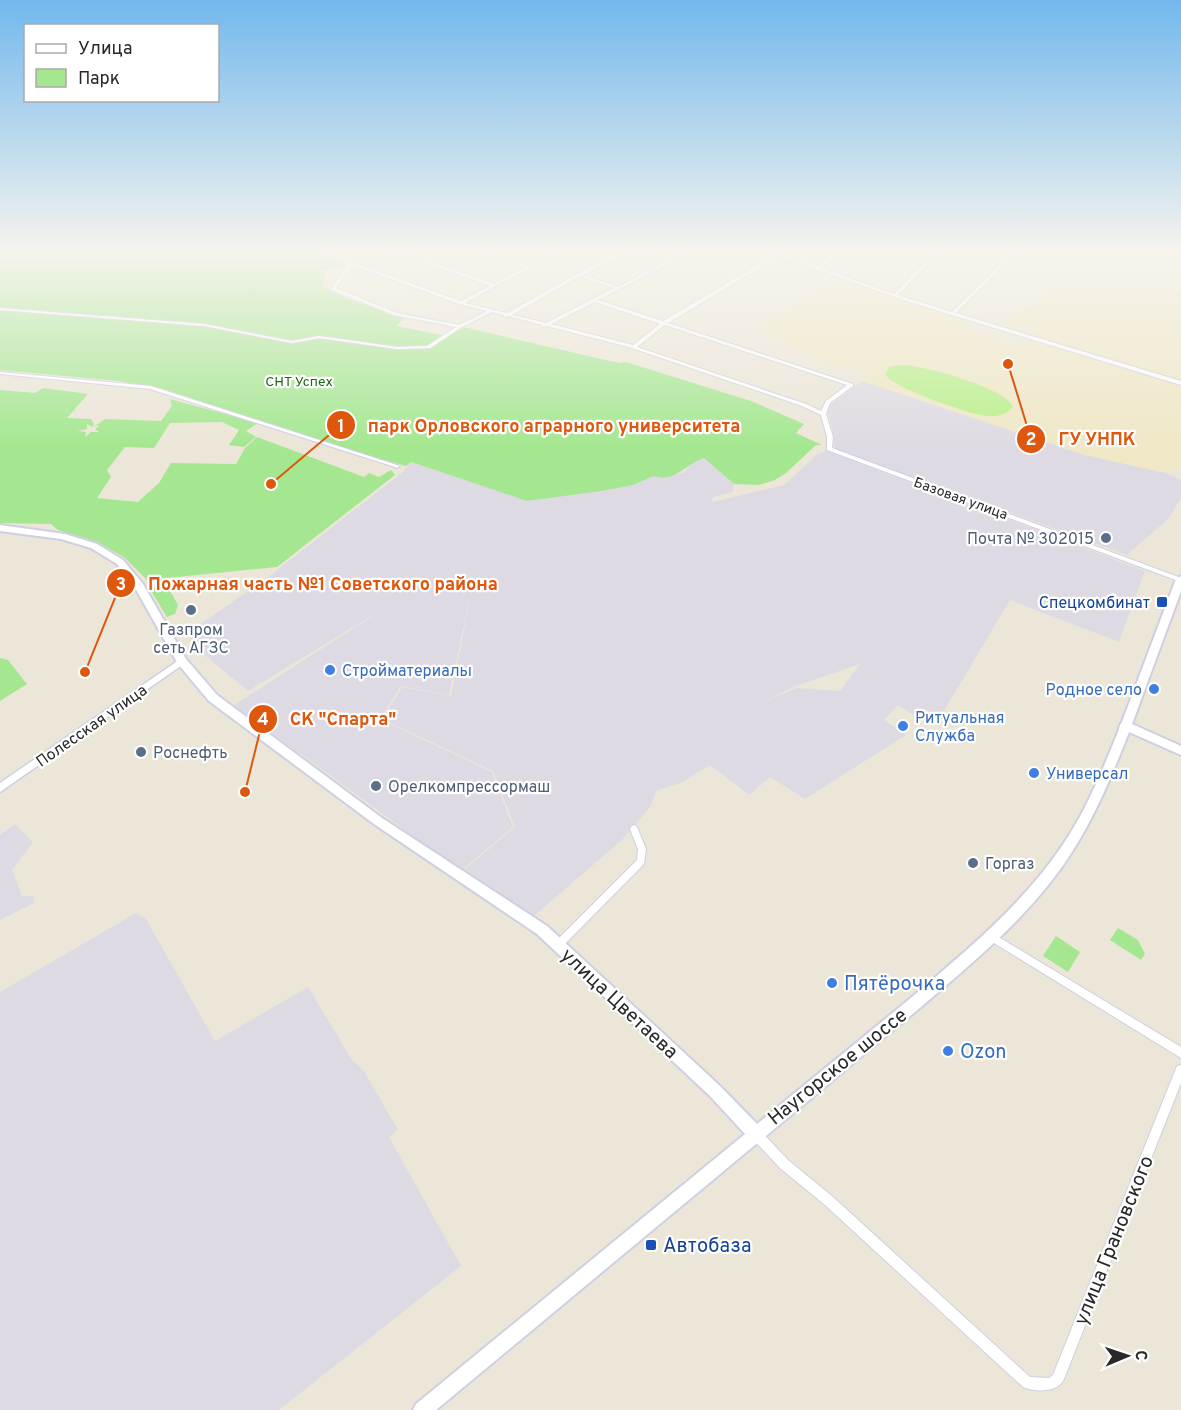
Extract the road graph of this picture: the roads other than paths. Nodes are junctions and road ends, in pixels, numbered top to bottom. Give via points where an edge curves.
1 (100, 317) edge
2 (411, 317) edge
3 (479, 317) edge
4 (509, 317) edge
5 (562, 317) edge
6 (645, 317) edge
7 (674, 317) edge
8 (962, 317) edge
9 (664, 323) junction
10 (460, 326) junction
11 (544, 326) junction
12 (634, 347) junction
13 (0, 373) edge
14 (1181, 383) edge
15 (823, 414) junction
16 (397, 466) dead end
17 (0, 528) edge
18 (1181, 579) edge
19 (182, 661) junction
20 (1125, 725) junction
21 (1178, 749) edge
22 (0, 788) edge
23 (634, 829) dead end
24 (992, 937) junction
25 (558, 945) junction
26 (1181, 1053) edge
27 (1181, 1070) edge
28 (755, 1133) junction
29 (1027, 1383) joint
30 (422, 1410) edge

1 - 10 street via 206,325 292,342 319,337 397,348 428,347
2 - 10 street
3 - 10 street
4 - 11 street
5 - 11 street
6 - 9 street
7 - 9 street
8 - 14 street
9 - 12 street
9 - 15 street via 850,384 828,402
11 - 12 street
12 - 15 street
13 - 16 street via 151,388
15 - 18 street, Базовая улица via 830,436 829,449
17 - 19 main road, улица Цветаева via 63,536 94,546 120,562 138,584
18 - 20 main road, Наугорское шоссе
19 - 22 street, Полесская улица
19 - 25 main road, улица Цветаева via 213,698 264,737 378,821 542,930
20 - 21 main road
20 - 24 main road, Наугорское шоссе via 1084,822 1035,890
23 - 25 street via 642,849 641,861
24 - 26 street
24 - 28 main road, Наугорское шоссе
25 - 28 main road, улица Цветаева via 716,1091
27 - 29 street, улица Грановского via 1058,1379 1051,1384
28 - 29 street, улица Цветаева via 784,1164
28 - 30 main road, Наугорское шоссе

